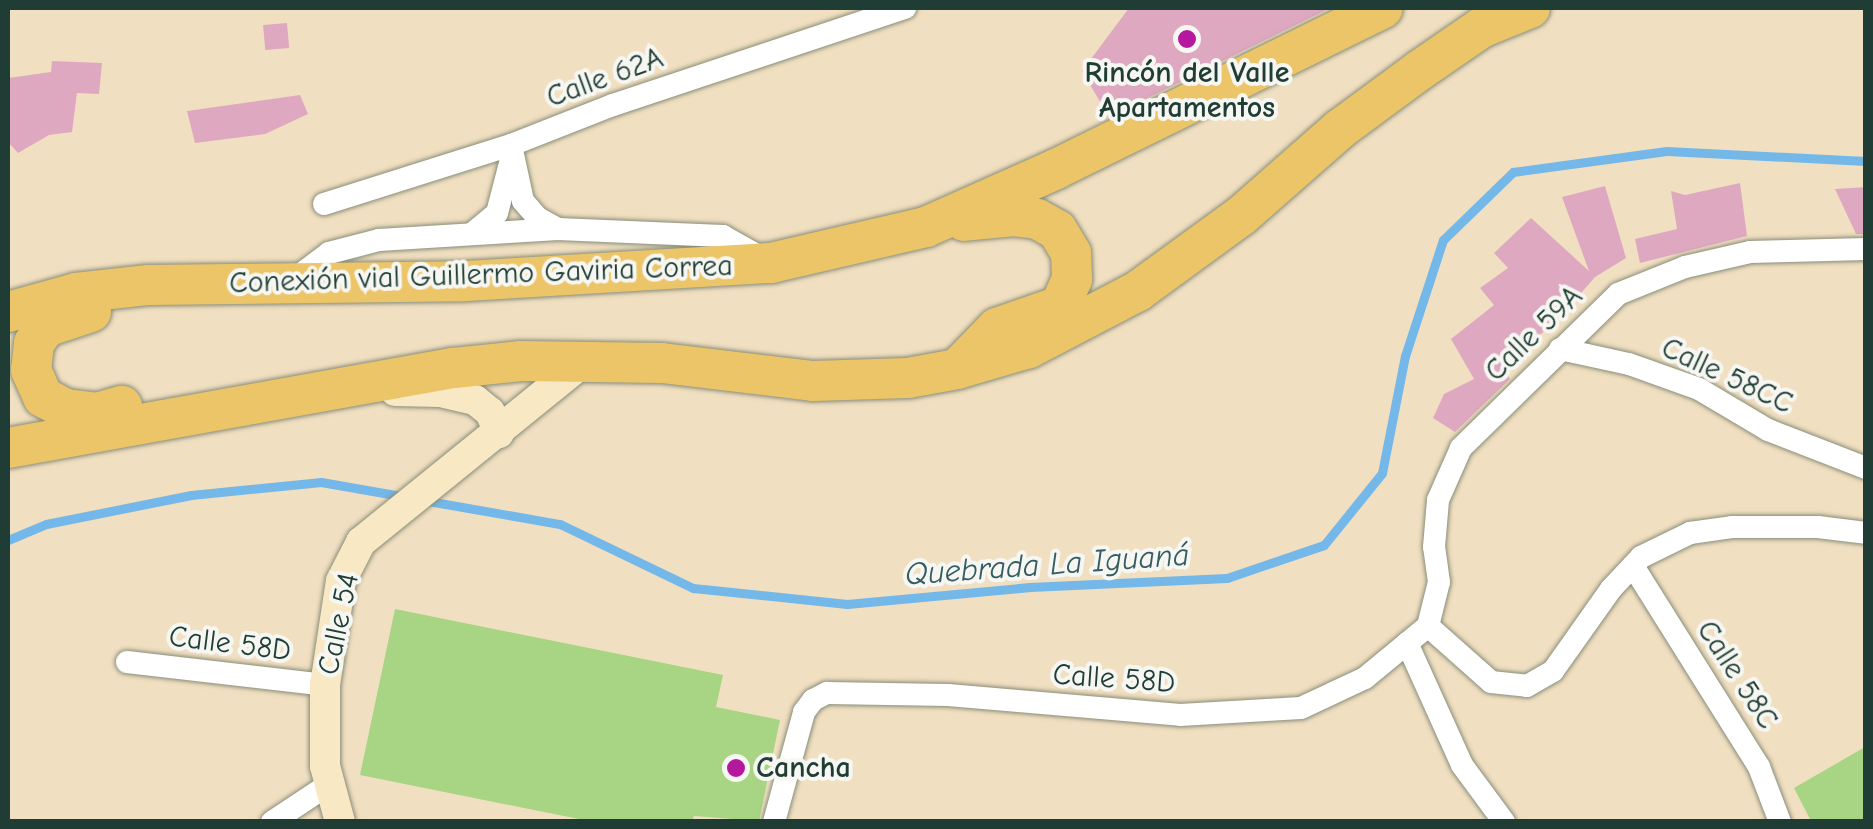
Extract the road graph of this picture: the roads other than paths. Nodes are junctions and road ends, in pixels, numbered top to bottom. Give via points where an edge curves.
1 (905, 8) edge
2 (1383, 8) edge
3 (1530, 8) edge
4 (512, 145) junction
5 (324, 204) dead end
6 (926, 227) junction
7 (558, 229) junction
8 (473, 233) junction
9 (1866, 249) edge
10 (771, 263) junction
11 (292, 281) junction
12 (217, 285) junction
13 (8, 312) edge
14 (1560, 348) junction
15 (588, 358) junction
16 (958, 369) junction
17 (321, 391) junction
18 (244, 406) junction
19 (499, 432) junction
20 (8, 448) edge
21 (1866, 468) edge
22 (1866, 533) edge
23 (1633, 566) junction
24 (1428, 626) junction
25 (1407, 643) junction
26 (127, 662) dead end
27 (326, 686) junction
28 (328, 785) junction
29 (272, 822) edge
30 (340, 822) edge
31 (774, 822) edge
32 (1504, 822) edge
33 (1780, 822) edge

1 - 4 street, Calle 62A
2 - 6 highway, Conexión vial Guillermo Gaviria Correa
3 - 16 highway via 1481,28 1420,70 1138,291 1029,348
4 - 5 street, Calle 62A
4 - 7 street via 524,201
4 - 8 street via 497,213
6 - 10 highway, Conexión vial Guillermo Gaviria Correa
6 - 16 highway via 998,216 1037,219 1056,230 1071,254 1072,278 1060,306 997,328
7 - 8 street
7 - 10 street via 723,236
8 - 11 street via 379,240 330,253
9 - 14 street, Calle 59A via 1750,252 1684,267 1618,294
10 - 11 highway, Conexión vial Guillermo Gaviria Correa via 465,281
11 - 12 highway, Conexión vial Guillermo Gaviria Correa
12 - 13 highway, Conexión vial Guillermo Gaviria Correa via 76,293
12 - 18 highway via 46,327 34,343 31,370 43,396 66,409 97,413 148,400
14 - 21 street, Calle 58CC via 1699,389 1768,430
14 - 24 street, Calle 59A via 1460,448 1438,500 1439,582
15 - 16 highway via 812,382
15 - 17 highway via 454,368
15 - 19 street, Calle 54
17 - 18 highway
17 - 19 street via 440,392 475,400
18 - 20 highway
19 - 27 street, Calle 54 via 361,542 341,581
22 - 23 street via 1732,526 1690,534
23 - 24 street via 1552,671 1528,686 1491,682
23 - 33 street, Calle 58C via 1759,767
24 - 25 street
25 - 31 street, Calle 58D via 1365,678 1301,708 1180,715 827,693 804,712
25 - 32 street via 1462,764
26 - 27 street, Calle 58D
27 - 28 street, Calle 54
28 - 29 street
28 - 30 street, Calle 54

